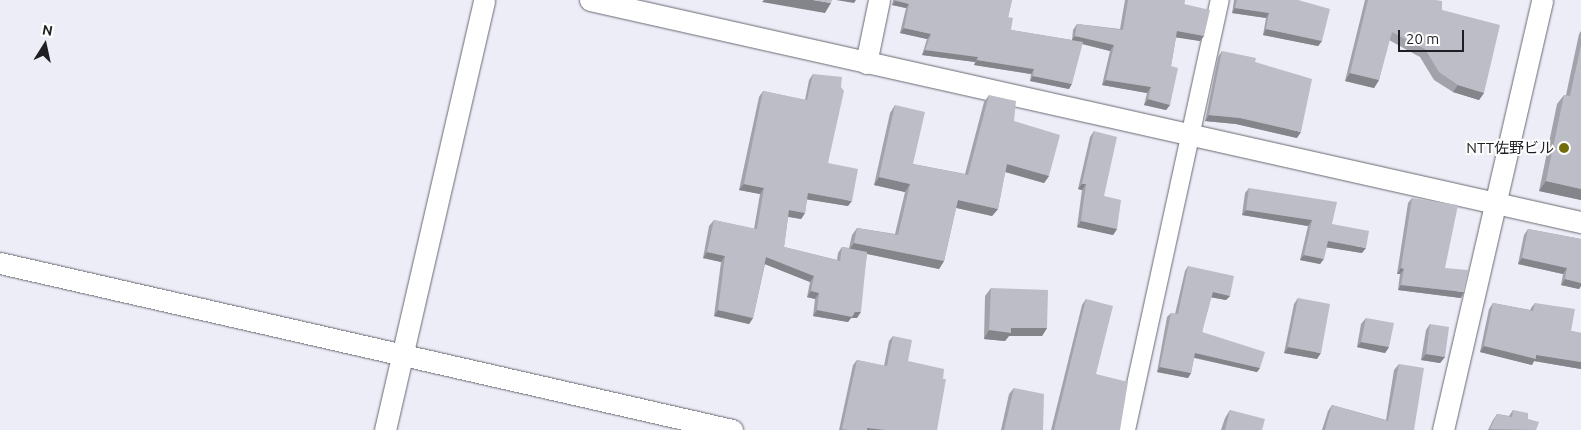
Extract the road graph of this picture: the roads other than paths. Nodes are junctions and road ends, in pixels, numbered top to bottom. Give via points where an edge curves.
1 (484, 0) edge
2 (590, 0) edge
3 (878, 0) edge
4 (1220, 0) edge
5 (1542, 0) edge
6 (866, 63) junction
7 (1190, 137) junction
8 (1496, 204) junction
9 (1581, 222) edge
10 (0, 263) edge
11 (402, 356) junction
12 (385, 430) edge
13 (732, 430) edge
14 (1126, 430) edge
15 (1443, 430) edge

1 - 11 street
2 - 6 street
3 - 6 street
4 - 7 street
5 - 8 street
6 - 7 street
7 - 8 street
7 - 14 street
8 - 9 street
8 - 15 street
10 - 11 street
11 - 12 street
11 - 13 street

